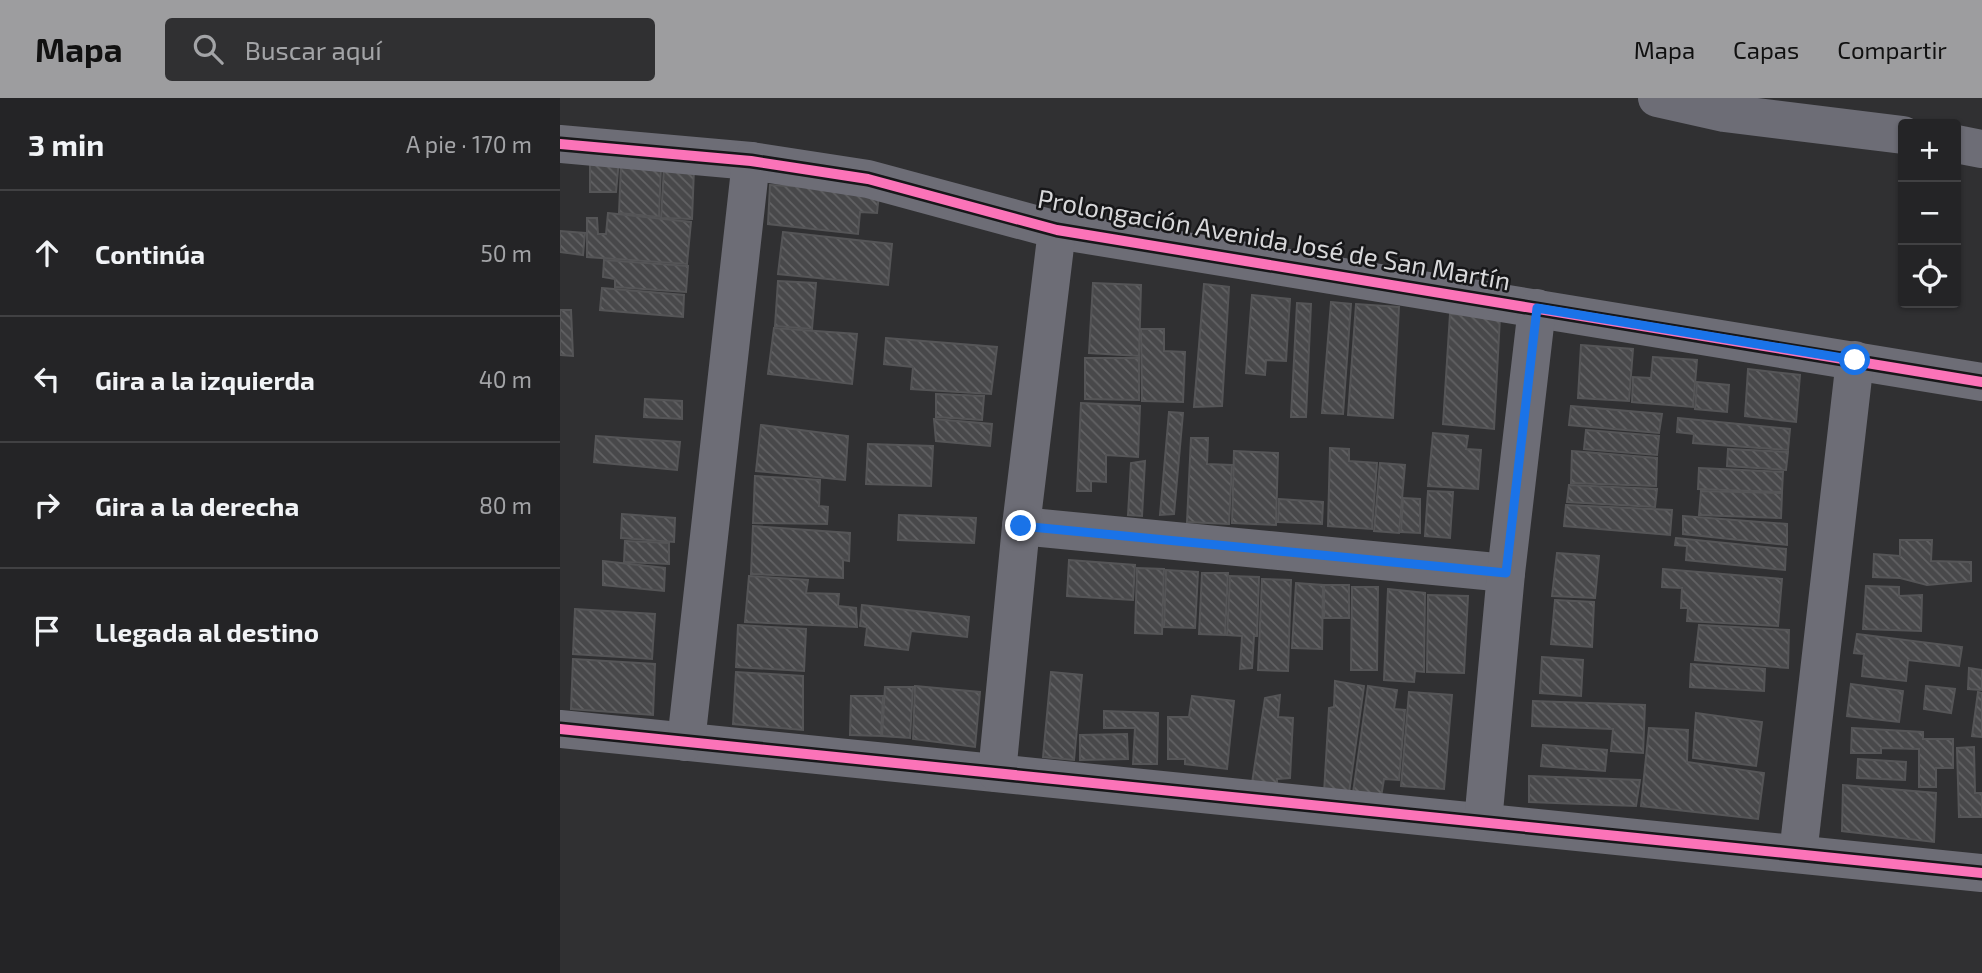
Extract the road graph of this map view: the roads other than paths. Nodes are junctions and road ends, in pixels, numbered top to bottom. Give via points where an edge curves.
1 (1657, 98) edge
2 (1898, 134) edge
3 (560, 144) edge
4 (1961, 145) edge
5 (1982, 149) edge
6 (751, 161) junction
7 (1057, 230) junction
8 (1537, 308) junction
9 (1855, 360) junction
10 (1982, 382) edge
11 (1021, 526) junction
12 (1506, 573) junction
13 (560, 729) edge
14 (686, 742) junction
15 (996, 773) junction
16 (1483, 822) junction
17 (1798, 854) junction
18 (1982, 873) edge

1 - 2 street via 1724,113
3 - 6 street, Prolongación Avenida José de San Martín
4 - 5 street
6 - 7 street, Prolongación Avenida José de San Martín via 868,179
6 - 14 street
7 - 8 street, Prolongación Avenida José de San Martín
7 - 11 street
8 - 9 street, Prolongación Avenida José de San Martín
8 - 12 street
9 - 10 street, Prolongación Avenida José de San Martín
9 - 17 street
11 - 12 street
11 - 15 street
12 - 16 street
13 - 14 street
14 - 15 street
15 - 16 street
16 - 17 street
17 - 18 street

